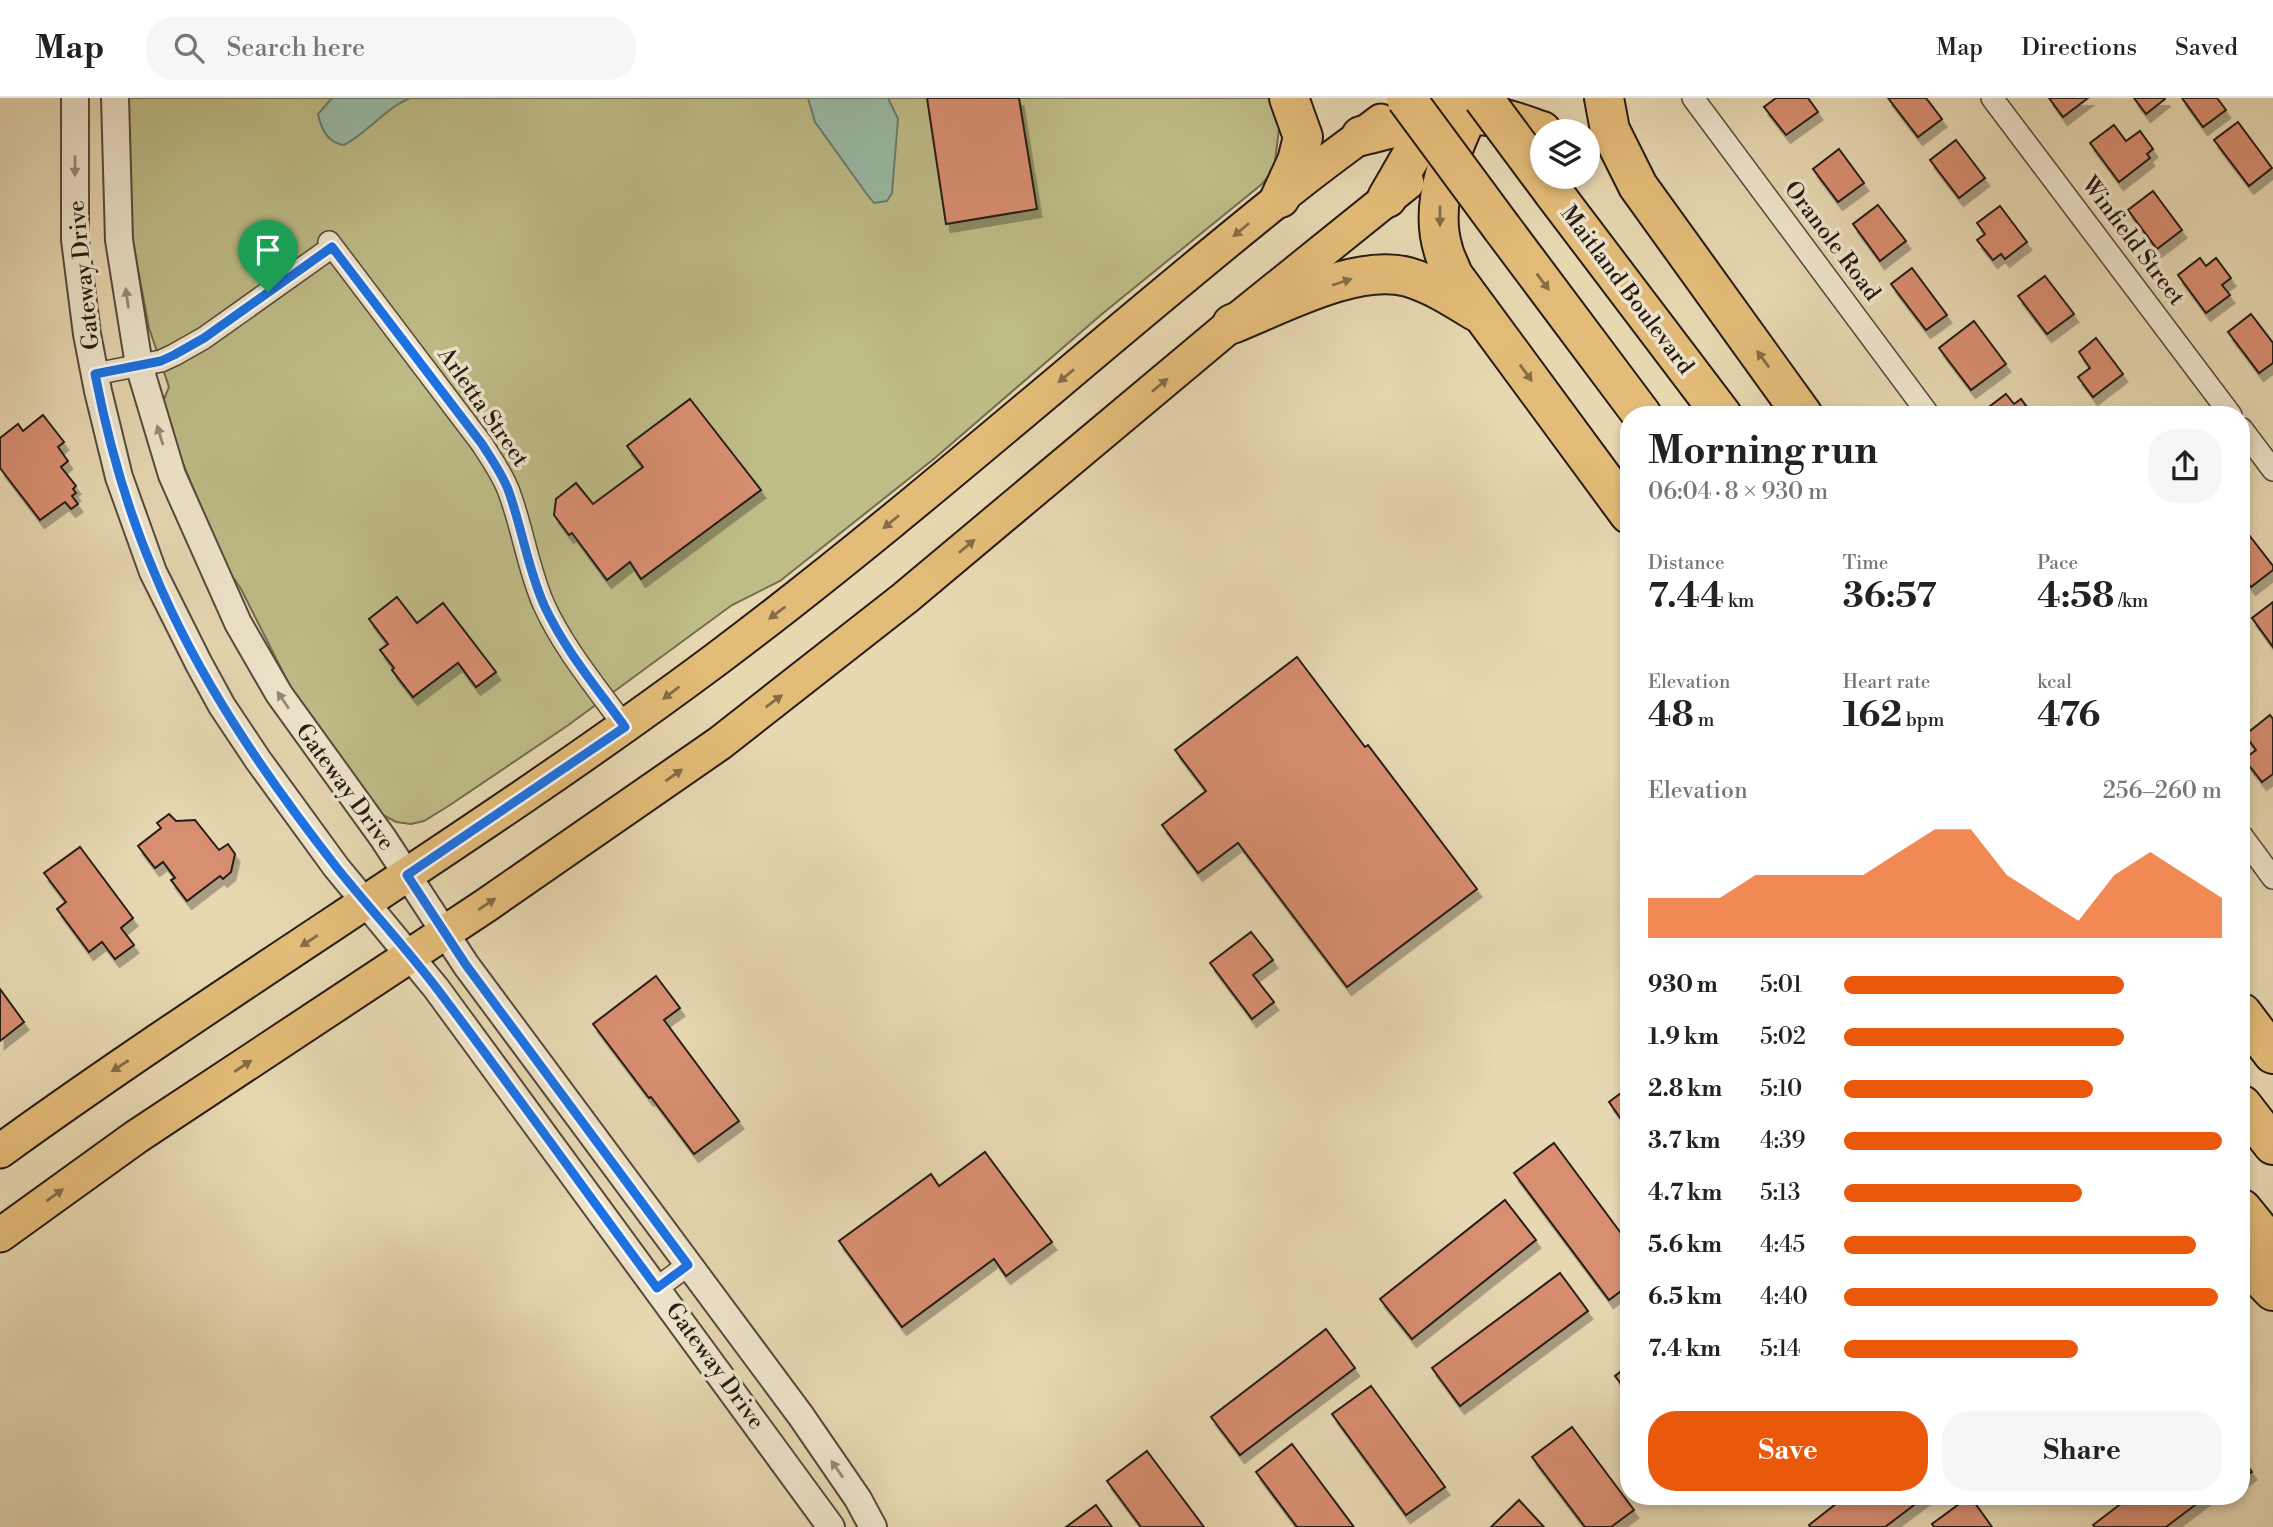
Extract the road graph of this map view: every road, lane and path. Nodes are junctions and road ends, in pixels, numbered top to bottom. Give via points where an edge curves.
1 (75, 98) edge
2 (115, 98) edge
3 (1289, 98) edge
4 (1604, 98) edge
5 (1693, 98) edge
6 (1992, 98) edge
7 (1459, 109) edge
8 (1530, 128) edge
9 (1361, 136) joint
10 (1600, 158) edge
11 (1638, 186) junction
12 (1280, 198) junction
13 (1387, 198) joint
14 (1486, 318) junction
15 (1232, 324) junction
16 (139, 365) junction
17 (95, 374) junction
18 (1635, 406) edge
19 (1715, 406) edge
20 (1797, 406) edge
21 (1921, 406) edge
22 (2224, 406) edge
23 (2250, 440) edge
24 (2273, 470) edge
25 (1620, 502) edge
26 (625, 727) junction
27 (2250, 847) edge
28 (407, 875) junction
29 (2273, 878) edge
30 (366, 903) junction
31 (445, 932) junction
32 (410, 956) junction
33 (2250, 1024) edge
34 (2273, 1054) edge
35 (2250, 1115) edge
36 (2273, 1145) edge
37 (0, 1151) edge
38 (2250, 1219) edge
39 (0, 1235) edge
40 (2273, 1247) edge
41 (688, 1265) junction
42 (2250, 1267) edge
43 (657, 1288) junction
44 (2273, 1291) edge
45 (831, 1527) edge
46 (873, 1527) edge

1 -> 17 street, Gateway Drive via 75,240
16 -> 2 street, Gateway Drive via 119,240
3 - 12 highway via 1303,137
4 - 11 highway via 1610,130
5 - 21 street, Oranole Road
6 - 22 street, Winfield Street
7 - 8 highway
7 - 9 highway
7 - 13 highway
7 -> 14 highway via 1440,197 1442,248 1453,275
7 -> 18 highway, bridge via 1502,228
7 - 19 highway, Maitland Boulevard, bridge via 1553,192
9 - 12 main road
10 - 11 highway
20 -> 11 highway
12 -> 26 main road via 871,539
13 - 15 main road
15 -> 14 highway via 1350,279 1386,275 1406,276 1442,290
14 -> 25 highway
31 -> 15 main road via 709,751 818,667
16 - 17 street
16 - 26 street, Arletta Street via 161,361 204,338 331,245 499,470 544,604
28 -> 16 street, Gateway Drive via 279,694 238,623 172,475
17 - 30 street, Gateway Drive via 120,477 153,572 181,630 253,752
23 - 24 street
26 - 28 main road
27 - 29 street
28 - 30 main road
28 - 31 street, Gateway Drive
30 - 32 street, Gateway Drive
30 -> 37 main road
31 - 32 main road
31 - 41 street, Gateway Drive
39 -> 32 main road via 136,1137
32 - 43 street, Gateway Drive
33 - 34 highway
35 - 36 highway
38 - 40 highway
41 - 43 street
46 -> 41 street, Gateway Drive via 814,1435
42 - 44 highway
43 - 45 street, Gateway Drive

